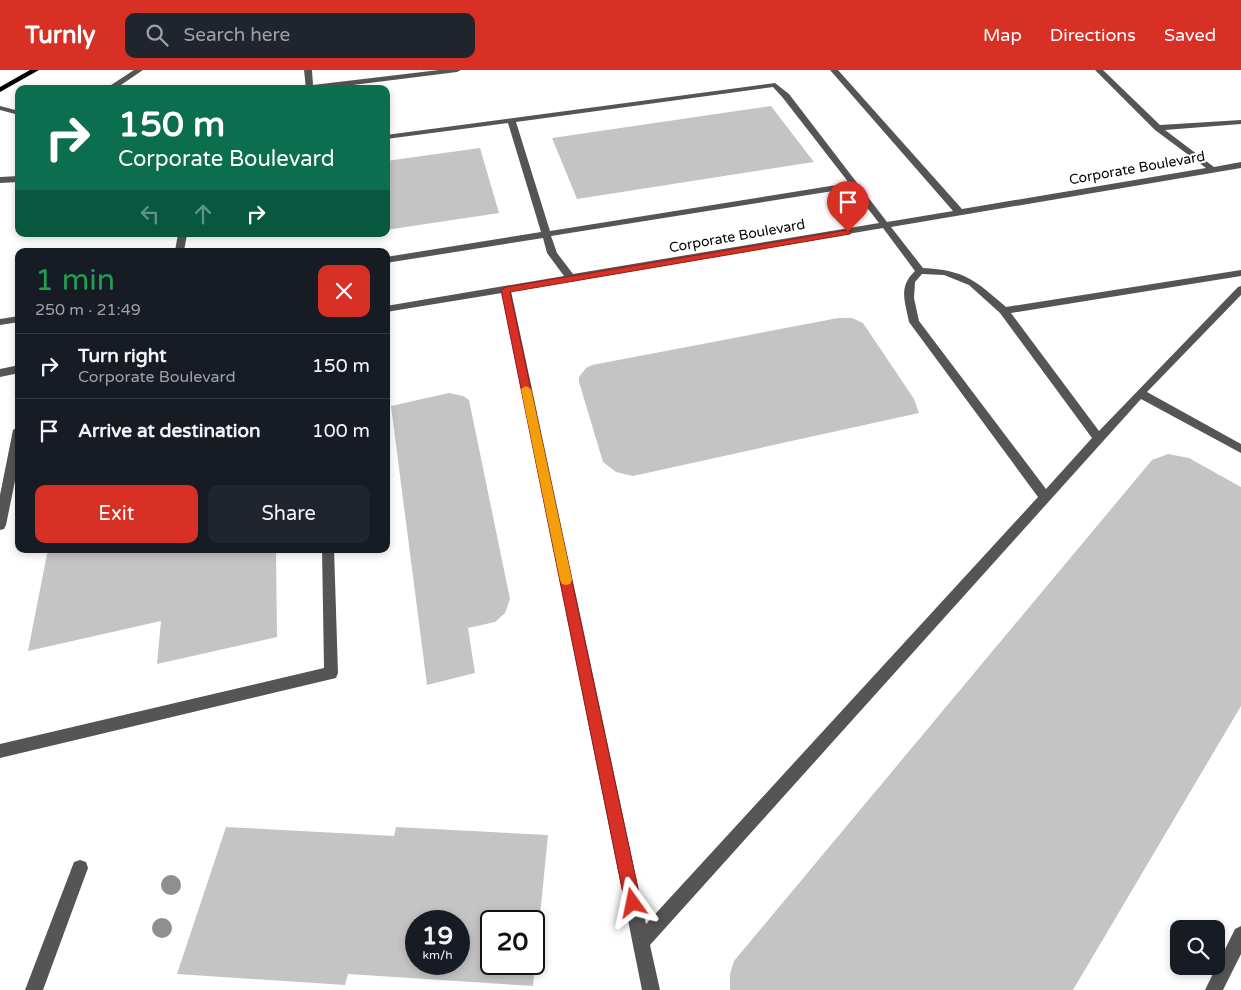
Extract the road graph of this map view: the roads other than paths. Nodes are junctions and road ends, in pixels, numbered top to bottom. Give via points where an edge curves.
1 (35, 70) edge
2 (139, 70) edge
3 (308, 70) edge
4 (457, 70) edge
5 (834, 70) edge
6 (1099, 70) edge
7 (388, 75) edge
8 (115, 85) edge
9 (308, 85) edge
10 (331, 85) edge
11 (0, 90) edge
12 (0, 108) edge
13 (15, 112) edge
14 (511, 120) junction
15 (1241, 122) edge
16 (1158, 128) junction
17 (390, 136) edge
18 (1241, 166) edge
19 (1213, 170) junction
20 (15, 178) edge
21 (0, 180) edge
22 (855, 185) junction
23 (960, 213) junction
24 (887, 226) junction
25 (546, 234) junction
26 (390, 259) edge
27 (920, 271) junction
28 (1241, 273) edge
29 (572, 279) junction
30 (1241, 289) edge
31 (506, 290) junction
32 (390, 308) edge
33 (1004, 311) junction
34 (15, 320) edge
35 (0, 322) edge
36 (15, 371) edge
37 (0, 373) edge
38 (1140, 393) junction
39 (1098, 438) junction
40 (1241, 449) edge
41 (15, 450) edge
42 (1045, 497) junction
43 (0, 525) edge
44 (328, 553) edge
45 (0, 750) edge
46 (80, 868) dead end
47 (1241, 935) edge
48 (641, 942) junction
49 (34, 990) edge
50 (651, 990) edge
51 (1214, 990) edge

1 - 11 main road
2 - 8 street
3 - 9 street
4 - 7 street
5 - 23 street
6 - 16 street
7 - 10 street
12 - 13 street
14 - 17 street
14 - 22 street via 775,85
14 - 25 street
15 - 16 street
16 - 19 street
18 - 19 street, Corporate Boulevard
19 - 23 street, Corporate Boulevard
20 - 21 street
22 - 24 street
22 - 25 street
23 - 24 street, Corporate Boulevard
24 - 27 street
24 - 29 street, Corporate Boulevard
25 - 26 street
25 - 29 street via 552,253
27 - 33 street via 945,272 972,282
27 - 42 street via 910,281 909,298 914,322
28 - 33 street
29 - 31 street, Corporate Boulevard
30 - 38 street
31 - 32 street, Corporate Boulevard
31 - 48 street
33 - 39 street
34 - 35 street
36 - 37 street
38 - 39 street
38 - 40 street
39 - 42 street
41 - 43 street
42 - 48 street
44 - 45 street via 331,673
46 - 49 street
47 - 51 street
48 - 50 street

